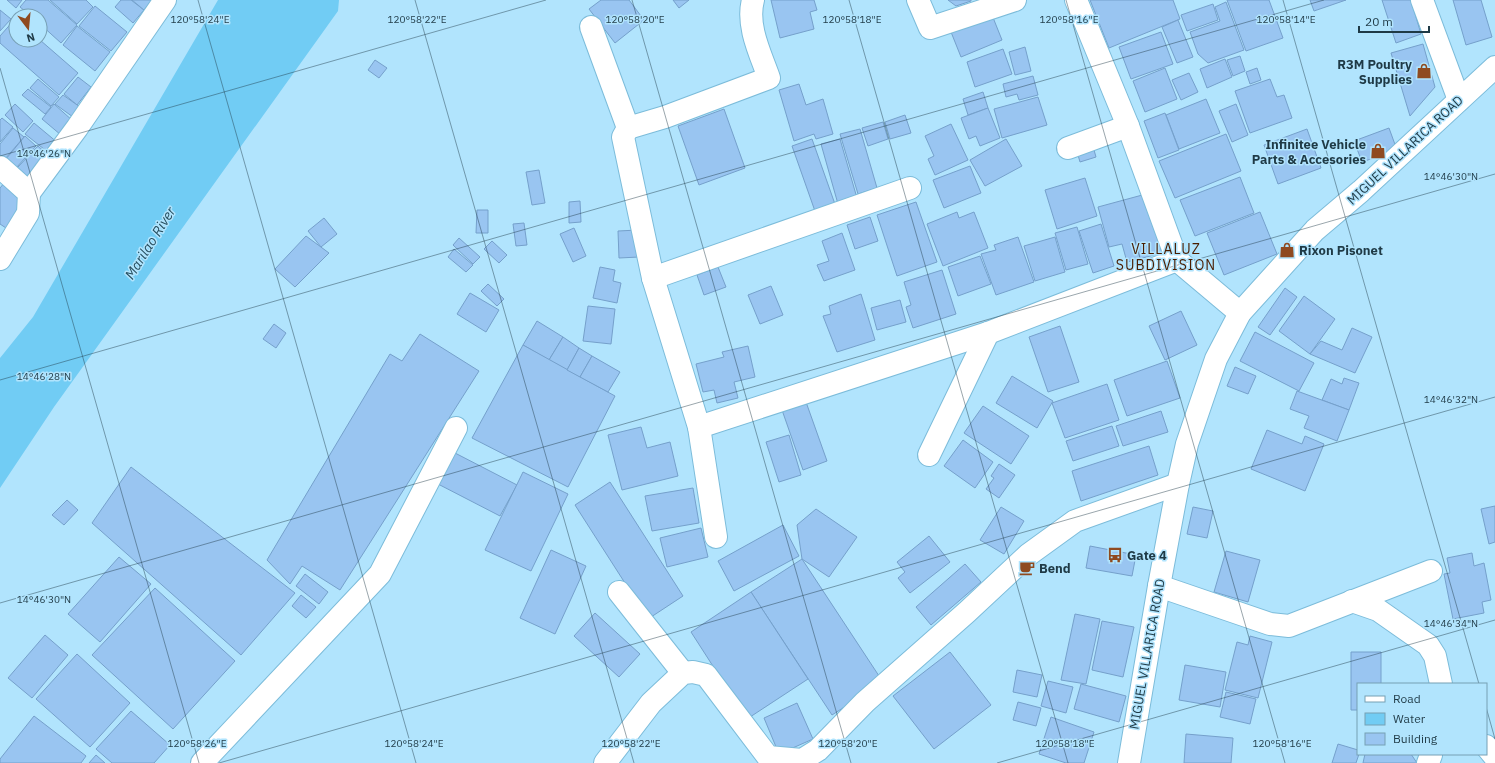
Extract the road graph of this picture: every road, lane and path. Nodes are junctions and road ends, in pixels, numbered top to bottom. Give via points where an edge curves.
1 (165, 0) edge
2 (753, 0) edge
3 (918, 0) edge
4 (1015, 0) edge
5 (1076, 0) edge
6 (1422, 0) edge
7 (590, 27) dead end
8 (1493, 74) edge
9 (1459, 100) junction
10 (1128, 126) junction
11 (628, 128) junction
12 (1068, 148) dead end
13 (0, 167) edge
14 (910, 188) dead end
15 (29, 193) junction
16 (0, 259) edge
17 (1177, 260) junction
18 (653, 278) junction
19 (1240, 313) junction
20 (988, 333) junction
21 (699, 427) junction
22 (456, 428) dead end
23 (929, 455) dead end
24 (1178, 484) junction
25 (716, 537) dead end
26 (1431, 571) dead end
27 (1159, 586) junction
28 (620, 592) dead end
29 (1352, 601) junction
30 (683, 673) junction
31 (1441, 683) edge
32 (1487, 747) edge
33 (1495, 757) edge
34 (202, 763) edge
35 (604, 763) edge
36 (1128, 763) edge

1 - 15 street
2 - 11 street via 753,32 769,78
3 - 4 street via 930,28
5 - 10 street
6 - 9 street
7 - 11 street
8 - 9 street, MIGUEL VILLARICA ROAD
9 - 19 street, MIGUEL VILLARICA ROAD via 1362,191 1315,230
10 - 12 street
10 - 17 street
11 - 18 street via 623,137
13 - 15 street
14 - 18 street
15 - 16 street via 28,213
17 - 19 street
17 - 20 street
18 - 21 street
19 - 24 street, MIGUEL VILLARICA ROAD via 1216,359 1187,444
20 - 21 street
20 - 23 street
21 - 25 street
22 - 34 street via 380,574
24 - 27 street, MIGUEL VILLARICA ROAD
24 - 30 street via 1075,521 1028,555 865,702 818,750 802,760 768,757 706,676 693,672
26 - 29 street
27 - 29 street via 1270,624 1289,626
27 - 36 street, MIGUEL VILLARICA ROAD
28 - 30 street
29 - 31 street via 1378,610 1428,645 1435,656
30 - 35 street via 651,703
32 - 33 street

